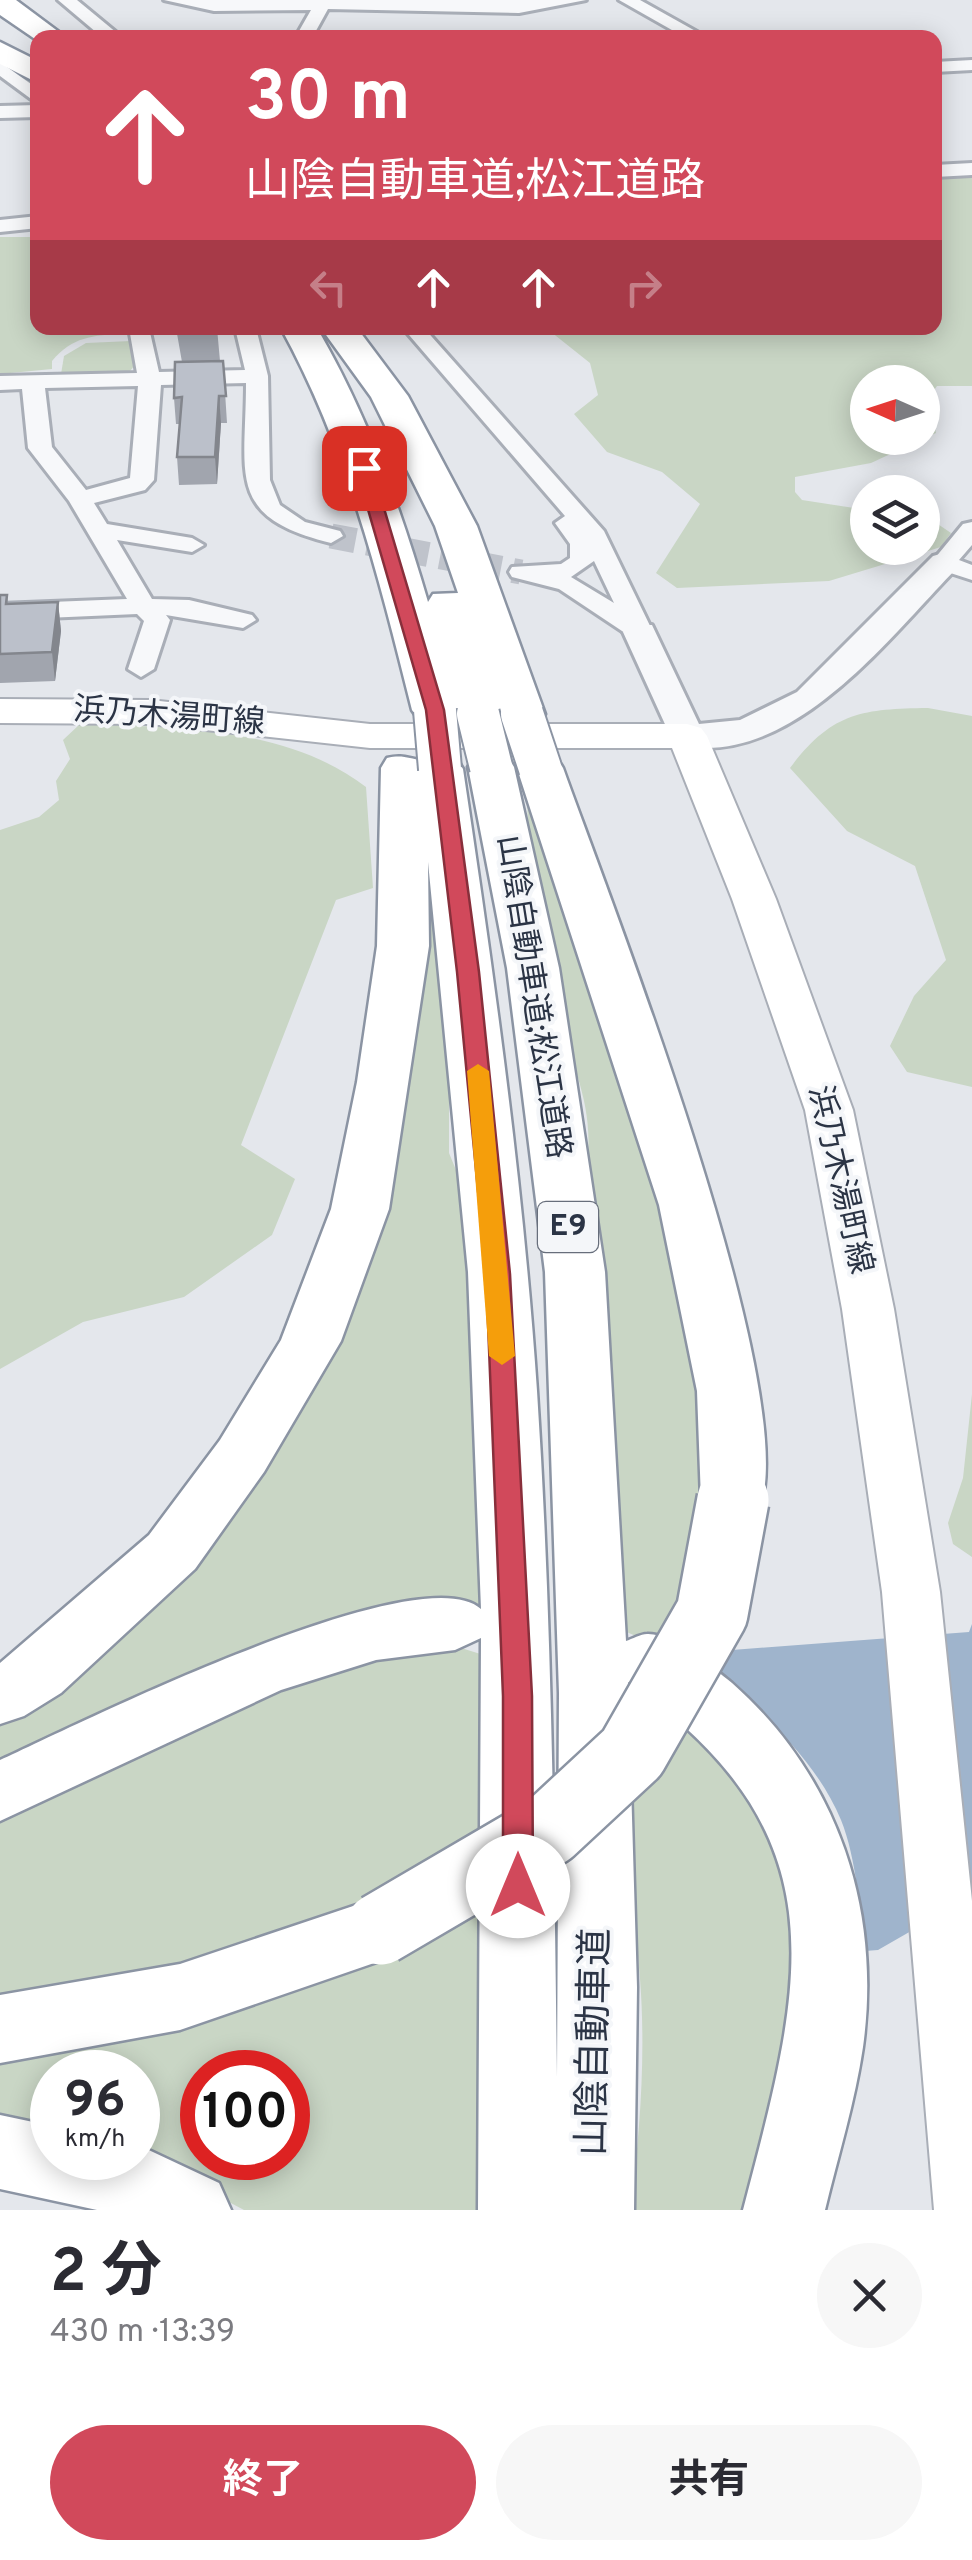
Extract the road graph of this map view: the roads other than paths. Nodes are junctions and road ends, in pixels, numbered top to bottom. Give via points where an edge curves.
1 (44, 0) edge
2 (172, 0) edge
3 (578, 0) edge
4 (627, 0) edge
5 (0, 2) edge
6 (109, 2) edge
7 (72, 4) edge
8 (322, 5) junction
9 (0, 25) edge
10 (40, 30) edge
11 (79, 30) edge
12 (105, 30) edge
13 (308, 30) edge
14 (685, 30) edge
15 (30, 46) edge
16 (0, 50) edge
17 (972, 65) edge
18 (0, 67) edge
19 (942, 67) edge
20 (30, 69) edge
21 (30, 92) edge
22 (30, 110) edge
23 (0, 112) edge
24 (972, 168) edge
25 (942, 170) edge
26 (30, 223) edge
27 (0, 226) edge
28 (140, 335) edge
29 (248, 335) edge
30 (303, 335) edge
31 (342, 335) edge
32 (420, 335) edge
33 (257, 376) junction
34 (150, 380) junction
35 (0, 383) edge
36 (33, 383) junction
37 (545, 479) junction
38 (80, 499) junction
39 (972, 529) edge
40 (101, 530) junction
41 (331, 536) tunnel mouth
42 (192, 545) dead end
43 (958, 568) edge
44 (144, 606) junction
45 (0, 612) edge
46 (243, 620) dead end
47 (640, 632) junction
48 (141, 670) dead end
49 (0, 711) edge
50 (687, 736) junction
51 (464, 740) junction
52 (455, 1624) dead end
53 (620, 1677) junction
54 (0, 1697) edge
55 (0, 1792) edge
56 (0, 2029) edge
57 (0, 2152) edge
58 (190, 2210) edge
59 (519, 2210) edge
60 (592, 2210) edge
61 (784, 2210) edge
62 (969, 2210) edge

1 - 11 highway
2 - 8 street via 217,7
3 - 8 street via 517,10
4 - 14 street
5 - 10 highway
6 - 7 street
7 - 12 street
8 - 13 street
9 - 15 highway
16 - 20 highway
17 - 19 street
18 - 21 street
22 - 23 street
24 - 25 street
26 - 27 street
28 - 34 street
29 - 33 street
30 - 51 highway via 352,431 401,582 392,619
31 - 51 highway, 山陰自動車道;松江道路 / E9 via 428,529
32 - 37 street
33 - 34 street
33 - 41 street via 258,480 269,509 296,527
34 - 36 street
34 - 38 street via 142,480
35 - 36 street
36 - 38 street via 40,448
37 - 47 street via 594,536
37 - 47 street via 582,544 582,561 566,571 521,572 568,584
38 - 40 street
39 - 43 street
40 - 42 street
40 - 44 street
43 - 50 street via 809,700 748,730
44 - 45 street
44 - 46 street
44 - 48 street via 157,620
47 - 50 street
49 - 50 main road, 浜乃木湯町線 via 150,712 370,736
50 - 62 main road, 浜乃木湯町線 via 829,1110 868,1309 911,1592
51 - 53 highway, 山陰自動車道;松江道路 / E9 via 533,968
51 - 54 highway via 403,946 360,1209 311,1342 242,1456 172,1552 37,1674
51 - 56 highway, bridge via 688,1205 728,1390 733,1500 712,1613 632,1752 549,1830 380,1929 180,1998
51 - 59 highway, 山陰自動車道;松江道路 / E9 via 468,972 498,1274 518,1696
52 - 55 highway via 376,1634 258,1672
53 - 60 highway, 山陰自動車道 / E9
53 - 61 highway via 697,1690 742,1732 790,1795 816,1860 830,1934 827,2028
57 - 58 highway via 131,2180

